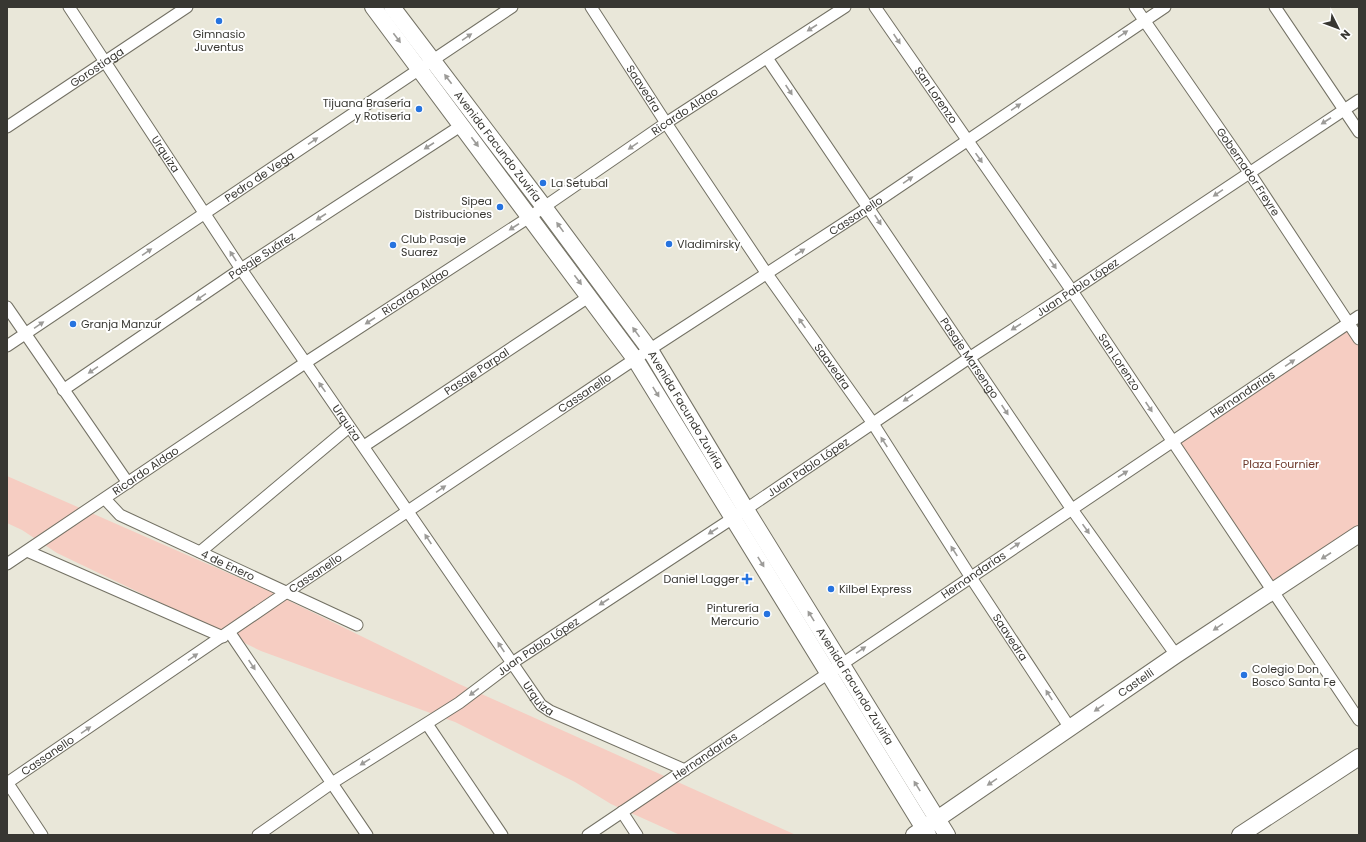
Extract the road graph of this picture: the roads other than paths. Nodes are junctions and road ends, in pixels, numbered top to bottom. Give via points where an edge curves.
1 (69, 7) edge
2 (188, 7) edge
3 (373, 7) edge
4 (392, 7) edge
5 (512, 7) edge
6 (591, 7) edge
7 (845, 7) edge
8 (875, 7) edge
9 (1134, 7) edge
10 (1165, 7) edge
11 (1275, 7) edge
12 (1144, 21) junction
13 (767, 58) junction
14 (433, 59) junction
15 (106, 61) junction
16 (420, 69) junction
17 (1359, 100) edge
18 (1344, 109) junction
19 (666, 123) junction
20 (462, 125) junction
21 (7, 127) edge
22 (1359, 132) edge
23 (967, 140) junction
24 (1249, 172) junction
25 (544, 207) junction
26 (870, 207) junction
27 (205, 213) junction
28 (531, 216) junction
29 (241, 269) junction
30 (768, 274) junction
31 (1072, 291) junction
32 (590, 296) junction
33 (7, 307) edge
34 (1359, 316) edge
35 (1348, 323) junction
36 (26, 334) junction
37 (1359, 339) edge
38 (7, 346) edge
39 (650, 350) junction
40 (969, 358) junction
41 (635, 359) junction
42 (305, 363) junction
43 (63, 390) junction
44 (872, 422) junction
45 (349, 427) junction
46 (1172, 442) junction
47 (364, 446) junction
48 (128, 483) junction
49 (105, 499) junction
50 (1071, 508) junction
51 (409, 511) junction
52 (739, 513) junction
53 (1359, 534) edge
54 (27, 551) junction
55 (200, 552) junction
56 (7, 564) edge
57 (970, 576) junction
58 (1272, 591) junction
59 (286, 592) junction
60 (357, 625) dead end
61 (226, 635) junction
62 (1176, 655) junction
63 (512, 663) junction
64 (834, 668) junction
65 (1359, 720) edge
66 (427, 724) junction
67 (1070, 728) junction
68 (1359, 757) edge
69 (684, 770) junction
70 (7, 783) edge
71 (332, 783) junction
72 (622, 812) junction
73 (937, 819) junction
74 (922, 833) edge
75 (42, 835) edge
76 (258, 835) edge
77 (367, 835) edge
78 (502, 835) edge
79 (588, 835) edge
80 (637, 835) edge
81 (947, 835) edge
82 (1240, 835) edge

1 - 15 street, Urquiza
2 - 15 street, Gorostiaga
3 -> 16 main road, Avenida Facundo Zuviría
4 - 14 main road, Avenida Facundo Zuviría
14 -> 5 street, Pedro de Vega
6 - 19 street, Saavedra
7 -> 13 street, Ricardo Aldao
8 -> 23 street, San Lorenzo
9 - 12 street, Gobernador Freyre
10 - 12 street, Cassanello
11 - 18 street
23 -> 12 street, Cassanello
12 - 24 street, Gobernador Freyre
13 - 19 street, Ricardo Aldao
13 -> 26 street, Pasaje Marsengo
14 - 16 street, Pedro de Vega
25 -> 14 main road, Avenida Facundo Zuviría
15 - 21 street, Gorostiaga
15 - 27 street, Urquiza
16 - 20 main road, Avenida Facundo Zuviría
27 -> 16 street, Pedro de Vega
17 - 18 street, Juan Pablo López
18 - 22 street
18 -> 24 street, Juan Pablo López
19 -> 25 street, Ricardo Aldao
19 - 30 street, Saavedra
20 -> 28 main road, Avenida Facundo Zuviría
20 -> 29 street, Pasaje Suárez
26 -> 23 street, Cassanello
23 -> 31 street, San Lorenzo
24 -> 31 street, Juan Pablo López
24 - 35 street, Gobernador Freyre
25 - 28 street, Ricardo Aldao
39 -> 25 main road, Avenida Facundo Zuviría
30 -> 26 street, Cassanello
26 -> 40 street, Pasaje Marsengo
29 -> 27 street, Urquiza
36 -> 27 street, Pedro de Vega
28 -> 32 main road, Avenida Facundo Zuviría
28 -> 42 street, Ricardo Aldao
29 - 42 street, Urquiza
29 -> 43 street, Pasaje Suárez
30 - 39 street, Cassanello
44 -> 30 street, Saavedra
31 -> 40 street, Juan Pablo López
31 -> 46 street, San Lorenzo
32 - 41 main road, Avenida Facundo Zuviría
32 - 47 street, Pasaje Parpal
33 - 36 street
34 - 35 street, Hernandarias
35 - 37 street, Gobernador Freyre
46 -> 35 street, Hernandarias
36 - 38 street, Pedro de Vega
36 - 43 street
39 - 41 street, Cassanello
39 - 52 main road, Avenida Facundo Zuviría
40 -> 44 street, Juan Pablo López
40 -> 50 street, Pasaje Marsengo
51 -> 41 street, Cassanello
41 -> 52 main road, Avenida Facundo Zuviría
45 -> 42 street, Urquiza
42 - 48 street, Ricardo Aldao
43 - 48 street
44 - 52 street, Juan Pablo López
57 -> 44 street, Saavedra
45 - 47 street, Urquiza
45 - 55 street
50 -> 46 street, Hernandarias
46 - 58 street, San Lorenzo
47 - 51 street, Urquiza
48 - 49 street, Ricardo Aldao
49 - 54 street, Ricardo Aldao
49 - 55 street, 4 de Enero via 120,515
57 -> 50 street, Hernandarias
50 -> 62 street, Pasaje Marsengo
51 - 59 street, Cassanello
63 -> 51 street, Urquiza
52 -> 63 street, Juan Pablo López
52 - 64 main road, Avenida Facundo Zuviría
53 -> 58 main road, Castelli
54 - 56 street, Ricardo Aldao
54 - 61 street
55 - 59 street, 4 de Enero
64 -> 57 street, Hernandarias
67 -> 57 street, Saavedra
58 -> 62 main road, Castelli
58 - 65 street, San Lorenzo
59 - 60 street, 4 de Enero
59 - 61 street, Cassanello
70 -> 61 street, Cassanello
61 -> 71 street
62 -> 67 main road, Castelli
63 -> 66 street, Juan Pablo López
63 - 69 street, Urquiza via 541,704 550,711
64 - 69 street, Hernandarias
73 -> 64 main road, Avenida Facundo Zuviría
64 - 74 main road, Avenida Facundo Zuviría
66 -> 71 street, Juan Pablo López
66 - 78 street
67 -> 73 main road, Castelli
68 - 82 main road
69 - 72 street, Hernandarias
70 - 75 street
71 - 76 street, Juan Pablo López
71 - 77 street
72 - 79 street, Hernandarias
72 - 80 street
73 - 74 main road, Castelli
73 - 81 main road, Avenida Facundo Zuviría

